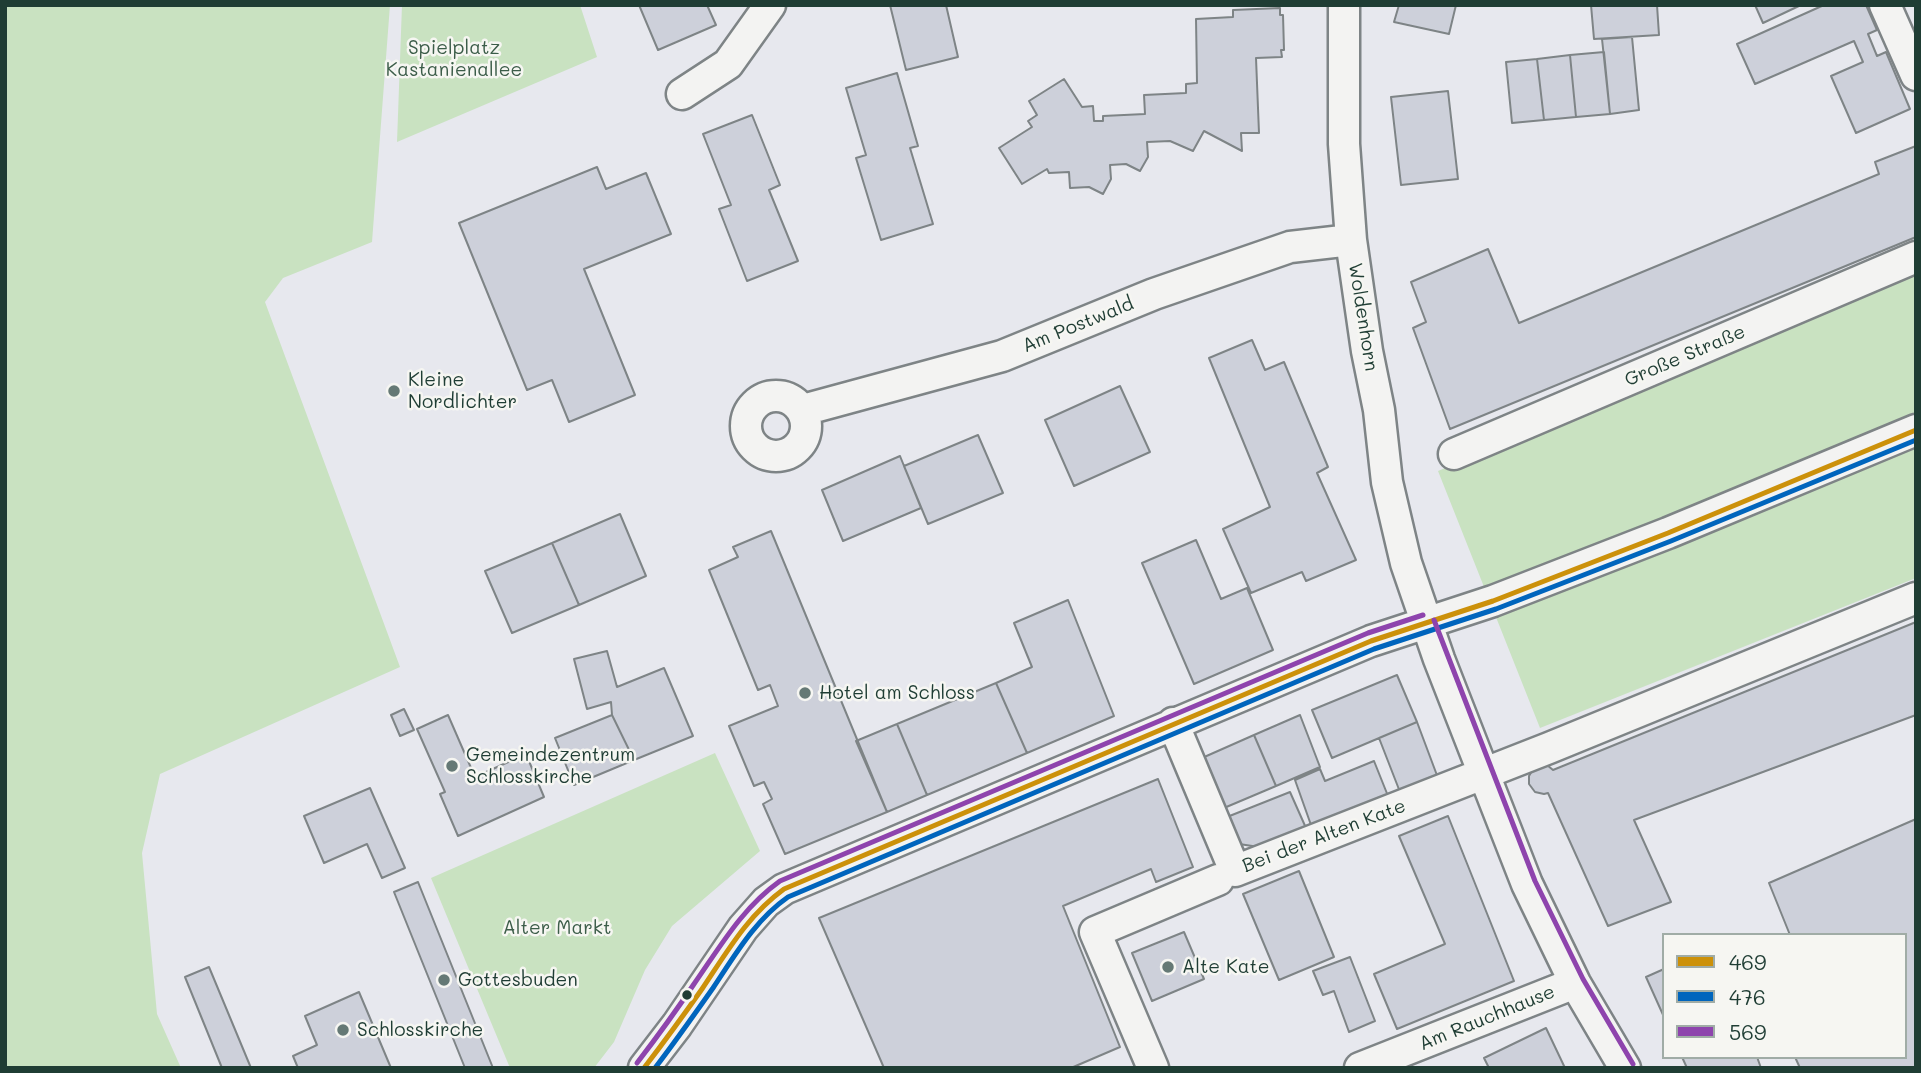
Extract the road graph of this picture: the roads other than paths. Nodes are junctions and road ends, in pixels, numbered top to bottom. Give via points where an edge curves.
1 (769, 5) edge
2 (1344, 5) edge
3 (1885, 5) edge
4 (1916, 75) edge
5 (682, 94) dead end
6 (1352, 240) junction
7 (1916, 257) edge
8 (803, 410) dead end
9 (1916, 430) edge
10 (1454, 454) dead end
11 (1916, 598) edge
12 (1426, 623) junction
13 (1173, 723) junction
14 (1483, 774) junction
15 (1217, 880) dead end
16 (1575, 983) junction
17 (645, 1068) edge
18 (1153, 1068) edge
19 (1360, 1068) edge
20 (1625, 1068) edge

1 - 5 street via 728,64
2 - 6 street, Woldenhorn via 1344,144
3 - 4 street
6 - 8 street, Am Postwald via 1290,247 1154,294 1002,356
6 - 12 street, Woldenhorn via 1387,482
7 - 10 street, Große Straße
9 - 12 street via 1656,538
11 - 14 street
12 - 13 street via 1371,640
12 - 14 street, Woldenhorn
13 - 14 street, Bei der Alten Kate via 1235,871
13 - 17 street via 783,889 743,928
14 - 16 street, Woldenhorn via 1527,884
15 - 18 street, Bei der Alten Kate via 1095,932
16 - 19 street, Am Rauchhause
16 - 20 street, Woldenhorn

